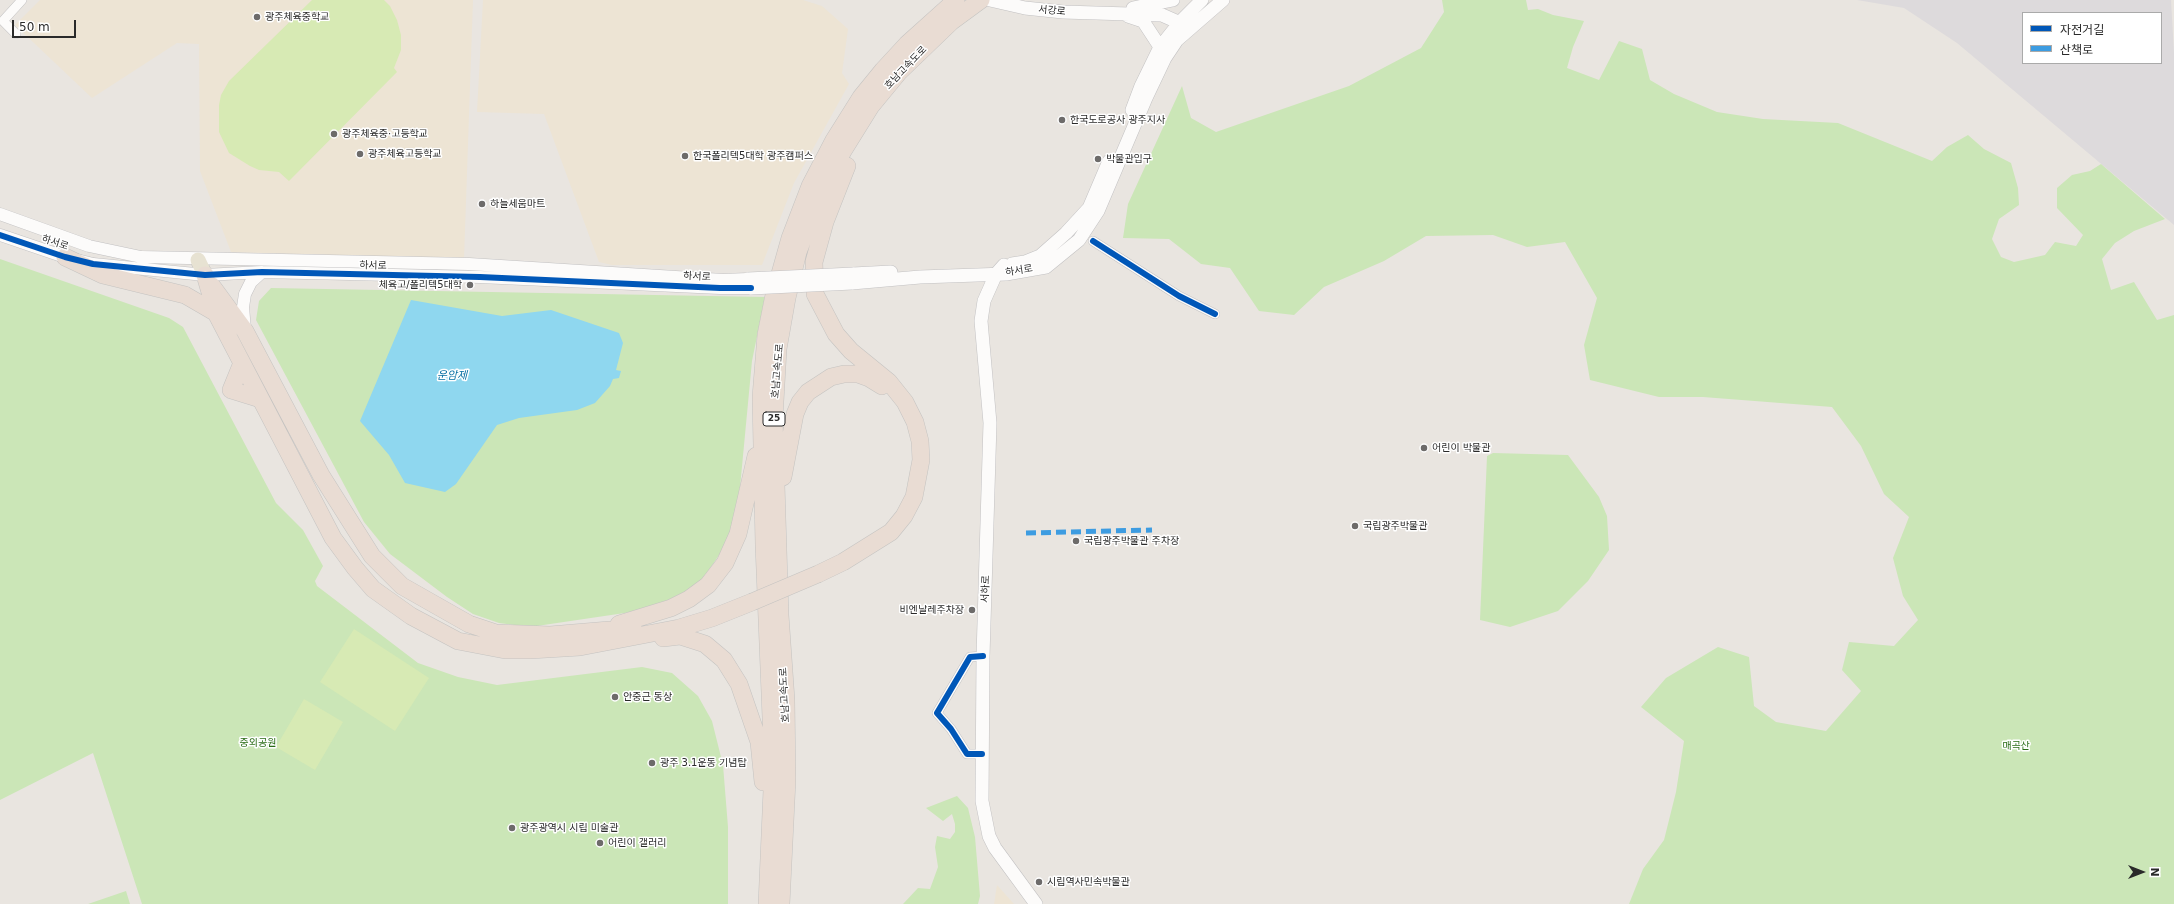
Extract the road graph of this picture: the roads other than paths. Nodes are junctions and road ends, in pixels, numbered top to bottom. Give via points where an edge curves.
1 (22, 0) edge
2 (956, 0) edge
3 (981, 0) edge
4 (990, 0) edge
5 (1173, 0) edge
6 (1202, 0) edge
7 (1223, 0) edge
8 (1115, 12) junction
9 (1185, 25) junction
10 (16, 34) dead end
11 (1160, 47) junction
12 (922, 50) junction
13 (0, 214) edge
14 (0, 235) edge
15 (1093, 241) dead end
16 (65, 257) junction
17 (201, 267) junction
18 (1000, 270) junction
19 (262, 272) junction
20 (750, 283) junction
21 (216, 313) junction
22 (1215, 314) dead end
23 (245, 331) junction
24 (762, 431) junction
25 (777, 515) junction
26 (817, 569) junction
27 (752, 597) junction
28 (592, 631) junction
29 (607, 642) junction
30 (983, 656) junction
31 (982, 754) junction
32 (770, 869) junction
33 (767, 904) edge
34 (781, 904) edge
35 (1036, 904) edge

1 - 10 street via 3,21
2 - 24 highway, 호남고속도로 / 25 via 907,44 861,97 834,140 810,186 790,238 766,335 761,397
3 - 12 highway, 호남고속도로 / 25 via 951,22
4 - 8 main road, 서강로 via 1025,8 1063,12
5 - 8 main road, 서강로
6 - 9 main road, 하서로
7 - 9 main road, 하서로
8 - 9 main road, 서강로 via 1162,15
8 - 11 main road via 1143,21
9 - 11 main road, 하서로
9 - 18 main road, 하서로 via 1146,98 1098,211 1078,240 1046,267
11 - 18 main road, 하서로 via 1089,208 1040,256
12 - 25 highway, 호남고속도로 / 25 via 899,72 871,106 843,151 816,205 798,252 778,349 774,419
12 - 26 highway via 859,141 843,175 814,262 815,294 836,334 851,351 889,382 905,402 915,422 920,441 919,478 914,497 904,516 891,532 843,562
13 - 17 street, 하서로 via 89,246
14 - 16 street, 하서로
15 - 22 street via 1180,296
16 - 17 street, 하서로 via 93,264
16 - 21 highway via 103,275 185,295
17 - 19 street, 하서로
17 - 20 street, 하서로 via 469,264
17 - 21 highway
17 - 23 highway
18 - 20 main road, 하서로, bridge via 920,277
18 - 30 main road, 서하로 via 984,301 981,320 990,424
19 - 20 street, 하서로 via 480,277 720,288
19 - 23 street via 251,282 245,294
21 - 29 highway via 334,538 373,589 398,607 458,641 480,646 530,650
23 - 28 highway via 321,475 372,556 402,586 469,624 496,633 550,635
24 - 28 highway via 738,534 725,563 708,585 690,599 671,608
24 - 32 highway, 호남고속도로 / 25 via 773,767
25 - 26 highway via 795,414 800,402 820,384 838,376 858,374 880,384 898,404 911,430 915,464 910,485 903,503 888,523
25 - 34 highway, 호남고속도로 / 25 via 786,700 787,780
26 - 27 highway, bridge
27 - 28 highway via 642,627
27 - 29 highway via 712,618 679,628
29 - 32 highway via 680,636 705,644 724,660 739,684 759,742 764,840
30 - 31 main road, 서하로
30 - 31 street via 970,657 937,713 967,754
31 - 35 main road, 서하로 via 982,801 989,836
32 - 33 highway, 호남고속도로 / 25

